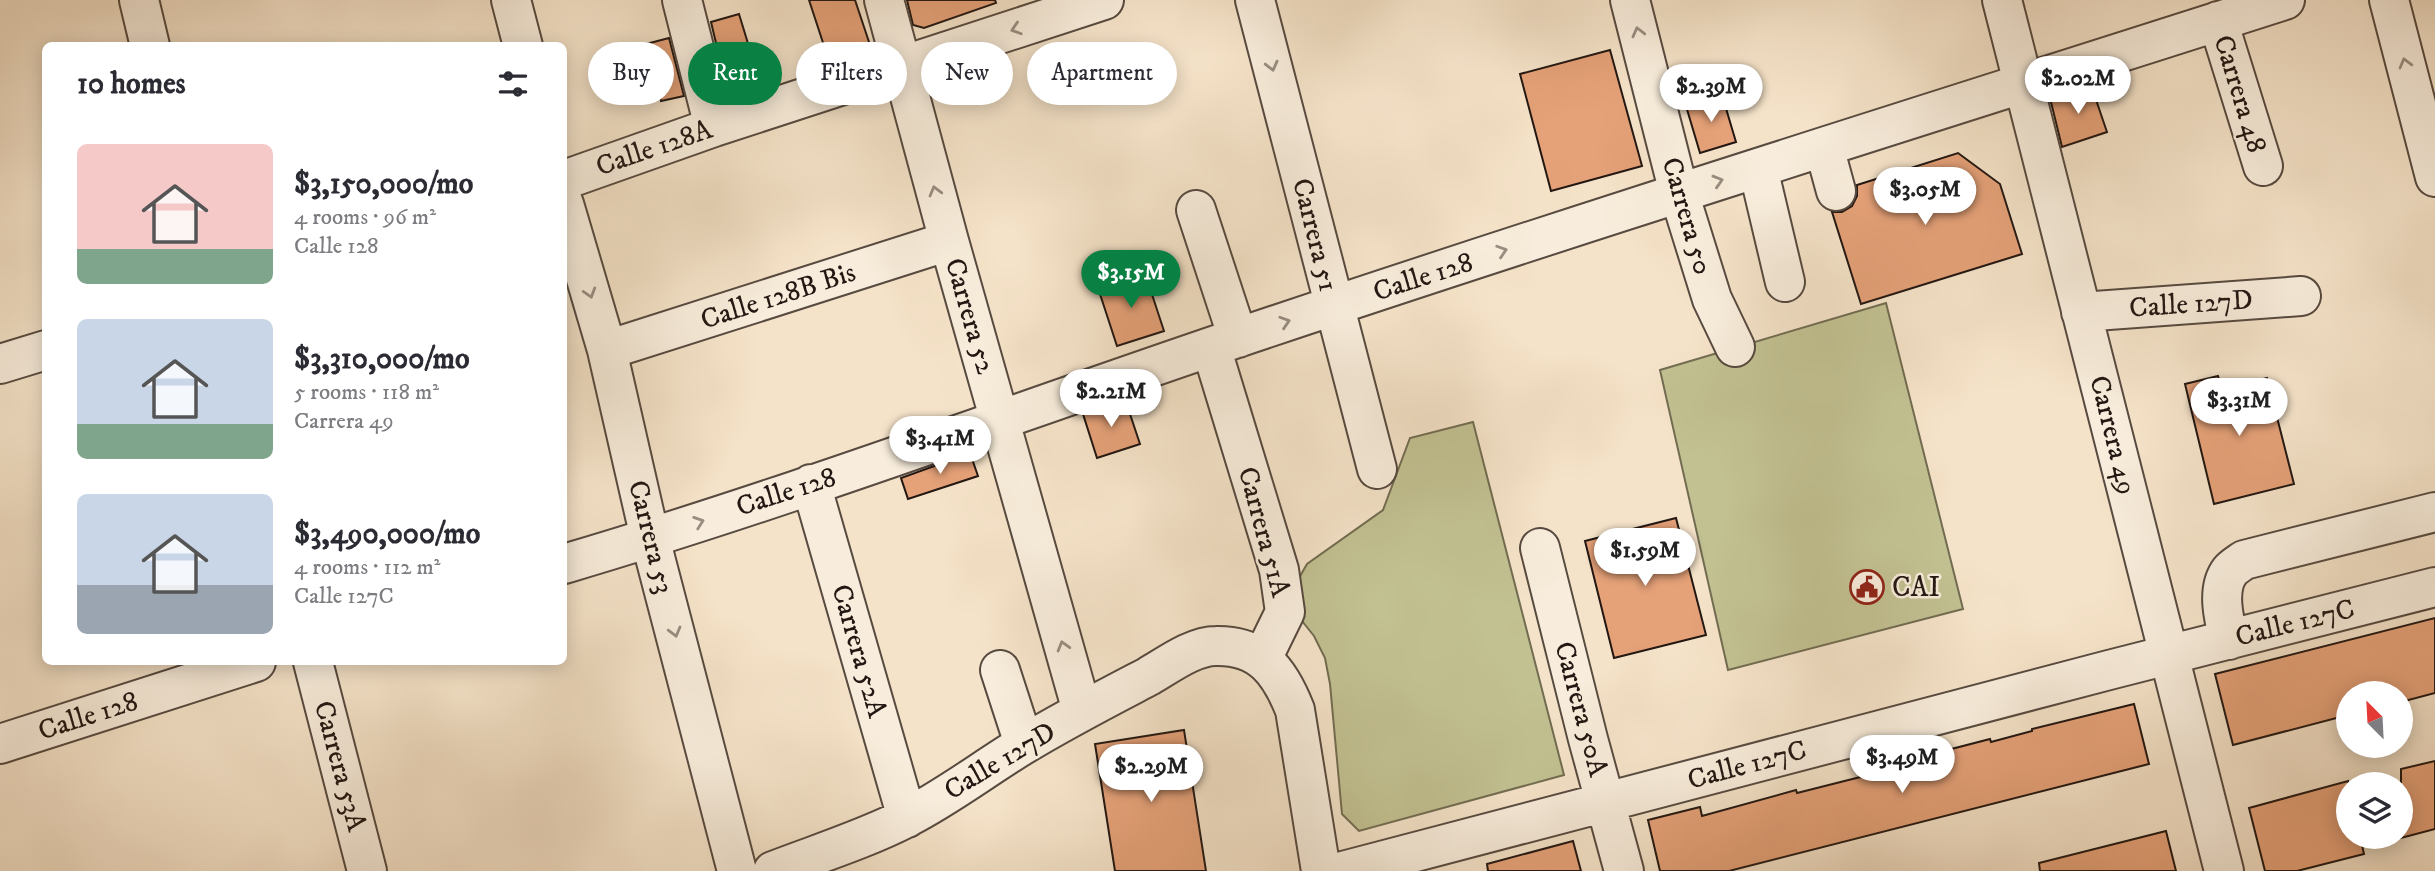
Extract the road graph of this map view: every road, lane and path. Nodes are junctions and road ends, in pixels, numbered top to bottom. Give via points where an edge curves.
1 (139, 0) edge
2 (511, 0) edge
3 (682, 0) edge
4 (884, 0) edge
5 (1104, 0) edge
6 (1255, 0) edge
7 (1630, 0) edge
8 (2002, 0) edge
9 (2285, 0) edge
10 (2389, 0) edge
11 (2218, 21) junction
12 (149, 42) edge
13 (522, 42) edge
14 (895, 42) edge
15 (907, 64) edge
16 (2023, 84) junction
17 (907, 85) edge
18 (796, 100) edge
19 (2428, 117) edge
20 (713, 127) junction
21 (1824, 148) junction
22 (2263, 166) dead end
23 (1758, 168) junction
24 (2435, 177) edge
25 (567, 179) edge
26 (1836, 191) dead end
27 (1679, 193) junction
28 (1196, 210) dead end
29 (567, 214) edge
30 (948, 241) junction
31 (1784, 282) dead end
32 (2301, 296) dead end
33 (1333, 307) junction
34 (2081, 312) junction
35 (1224, 343) junction
36 (1735, 347) dead end
37 (607, 350) junction
38 (42, 351) edge
39 (0, 364) edge
40 (999, 422) junction
41 (1377, 469) dead end
42 (811, 484) junction
43 (2435, 512) edge
44 (650, 538) junction
45 (1540, 548) dead end
46 (567, 563) edge
47 (2435, 587) edge
48 (2230, 640) junction
49 (2169, 655) junction
50 (1262, 659) junction
51 (247, 665) edge
52 (314, 665) edge
53 (1000, 670) dead end
54 (1082, 711) junction
55 (0, 744) edge
56 (1024, 744) junction
57 (1606, 803) junction
58 (907, 818) junction
59 (367, 871) edge
60 (737, 871) edge
61 (773, 871) edge
62 (1321, 871) edge
63 (1343, 871) edge
64 (1624, 871) edge
65 (2224, 871) edge

1 - 12 street
2 - 13 street
3 - 20 street
4 - 14 street, Carrera 52
5 -> 15 street, Calle 128A
6 -> 33 street, Carrera 51
27 -> 7 street, Carrera 50
8 - 16 street, Carrera 49
9 - 11 street, Calle 128
19 -> 10 street
11 - 16 street, Calle 128
11 - 22 street, Carrera 48
16 - 21 street, Calle 128
16 - 34 street, Carrera 49
30 -> 17 street, Carrera 52
18 - 20 street, Calle 128A
19 - 24 street
20 - 25 street, Calle 128A
21 - 23 street, Calle 128
21 - 26 street
27 -> 23 street, Calle 128
23 - 31 street
33 -> 27 street, Calle 128
27 - 36 street, Carrera 50 via 1712,299
28 - 35 street, Carrera 51A
29 -> 37 street, Carrera 53
30 - 37 street, Calle 128B Bis
30 - 40 street, Carrera 52
32 - 34 street, Calle 127D
35 -> 33 street, Calle 128
33 - 41 street, Carrera 51
34 - 49 street, Carrera 49
35 - 40 street, Calle 128
35 - 50 street, Carrera 51A via 1285,612
37 - 44 street, Carrera 53
38 - 39 street
40 - 42 street, Calle 128
54 -> 40 street, Carrera 52
44 -> 42 street, Calle 128
42 - 58 street, Carrera 52A
43 - 48 street via 2245,560 2230,570 2223,586
44 - 46 street, Calle 128
44 -> 60 street, Carrera 53
45 - 57 street, Carrera 50A
47 - 48 street, Calle 127C
48 - 49 street, Calle 127C
49 - 57 street, Calle 127C
49 - 65 street, Carrera 49
50 - 54 street, Calle 127D via 1234,646 1212,646
50 - 62 street via 1275,670 1295,710
51 - 55 street, Calle 128
52 - 59 street, Carrera 53A
53 - 56 street
54 - 56 street, Calle 127D
56 - 58 street, Calle 127D
57 - 63 street, Calle 127C
57 - 64 street, Carrera 50A
58 - 61 street, Calle 127D

